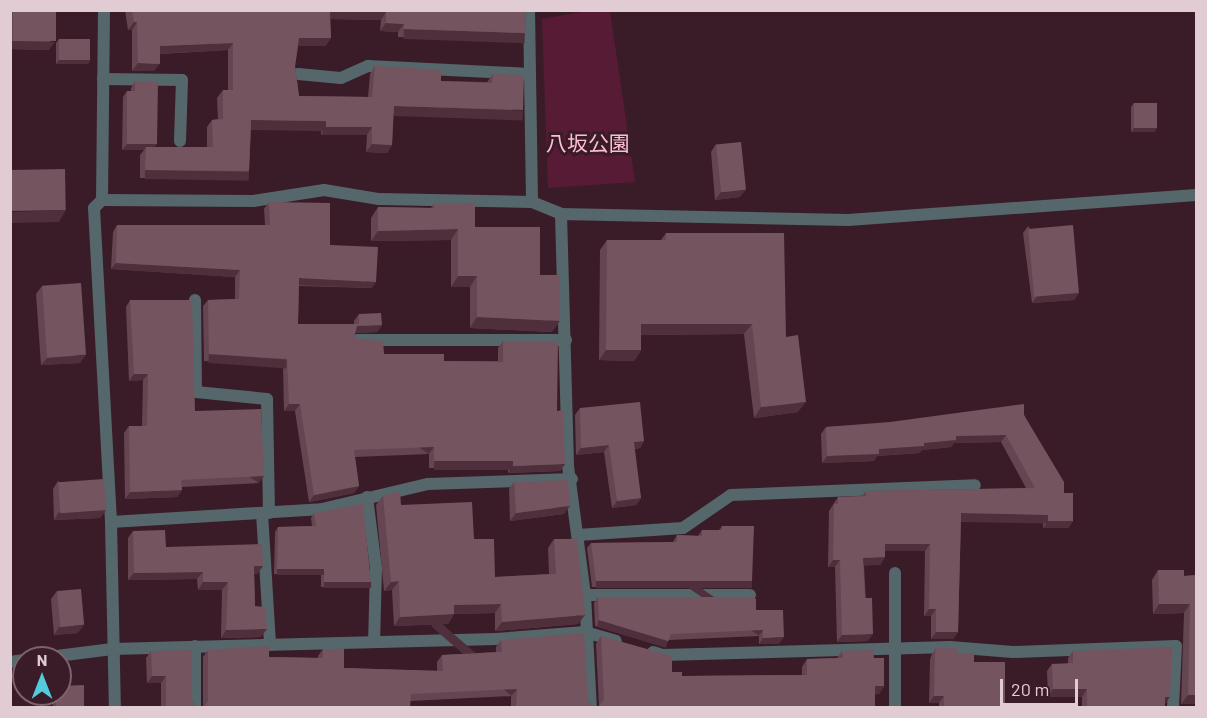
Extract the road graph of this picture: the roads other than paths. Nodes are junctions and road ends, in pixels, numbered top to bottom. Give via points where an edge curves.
1 (104, 10) edge
2 (529, 10) edge
3 (298, 74) edge
4 (530, 74) junction
5 (103, 79) junction
6 (180, 141) dead end
7 (1197, 195) edge
8 (102, 200) junction
9 (532, 202) junction
10 (561, 214) junction
11 (195, 300) edge
12 (356, 340) edge
13 (566, 340) junction
14 (572, 479) junction
15 (975, 484) dead end
16 (367, 497) junction
17 (265, 513) junction
18 (111, 522) junction
19 (578, 535) junction
20 (895, 573) dead end
21 (585, 595) junction
22 (750, 596) edge
23 (585, 632) junction
24 (374, 642) junction
25 (270, 645) junction
26 (195, 646) junction
27 (112, 649) junction
28 (895, 649) junction
29 (72, 654) edge
30 (115, 708) edge
31 (195, 708) edge
32 (591, 708) edge
33 (895, 708) edge
34 (1173, 708) edge

1 - 5 street
2 - 4 street
3 - 4 street via 341,78 368,66
4 - 9 street
5 - 6 street via 182,80
5 - 8 street
7 - 10 street via 848,220
8 - 9 street via 253,201 324,190 379,199
8 - 18 street via 94,208
9 - 10 street
10 - 13 street
11 - 17 street via 196,392 267,399
12 - 13 street
13 - 14 street via 568,466
14 - 16 street via 428,484
14 - 19 street
15 - 19 street via 731,495 683,528
16 - 17 street via 322,509
16 - 24 street via 376,568
17 - 18 street
17 - 25 street
18 - 27 street
19 - 21 street
20 - 28 street
21 - 22 street
21 - 23 street
23 - 24 street
23 - 28 street via 663,655
23 - 32 street
24 - 25 street
25 - 26 street
26 - 27 street
26 - 31 street
27 - 29 street
27 - 30 street
28 - 33 street
28 - 34 street via 950,647 1013,652 1176,646

